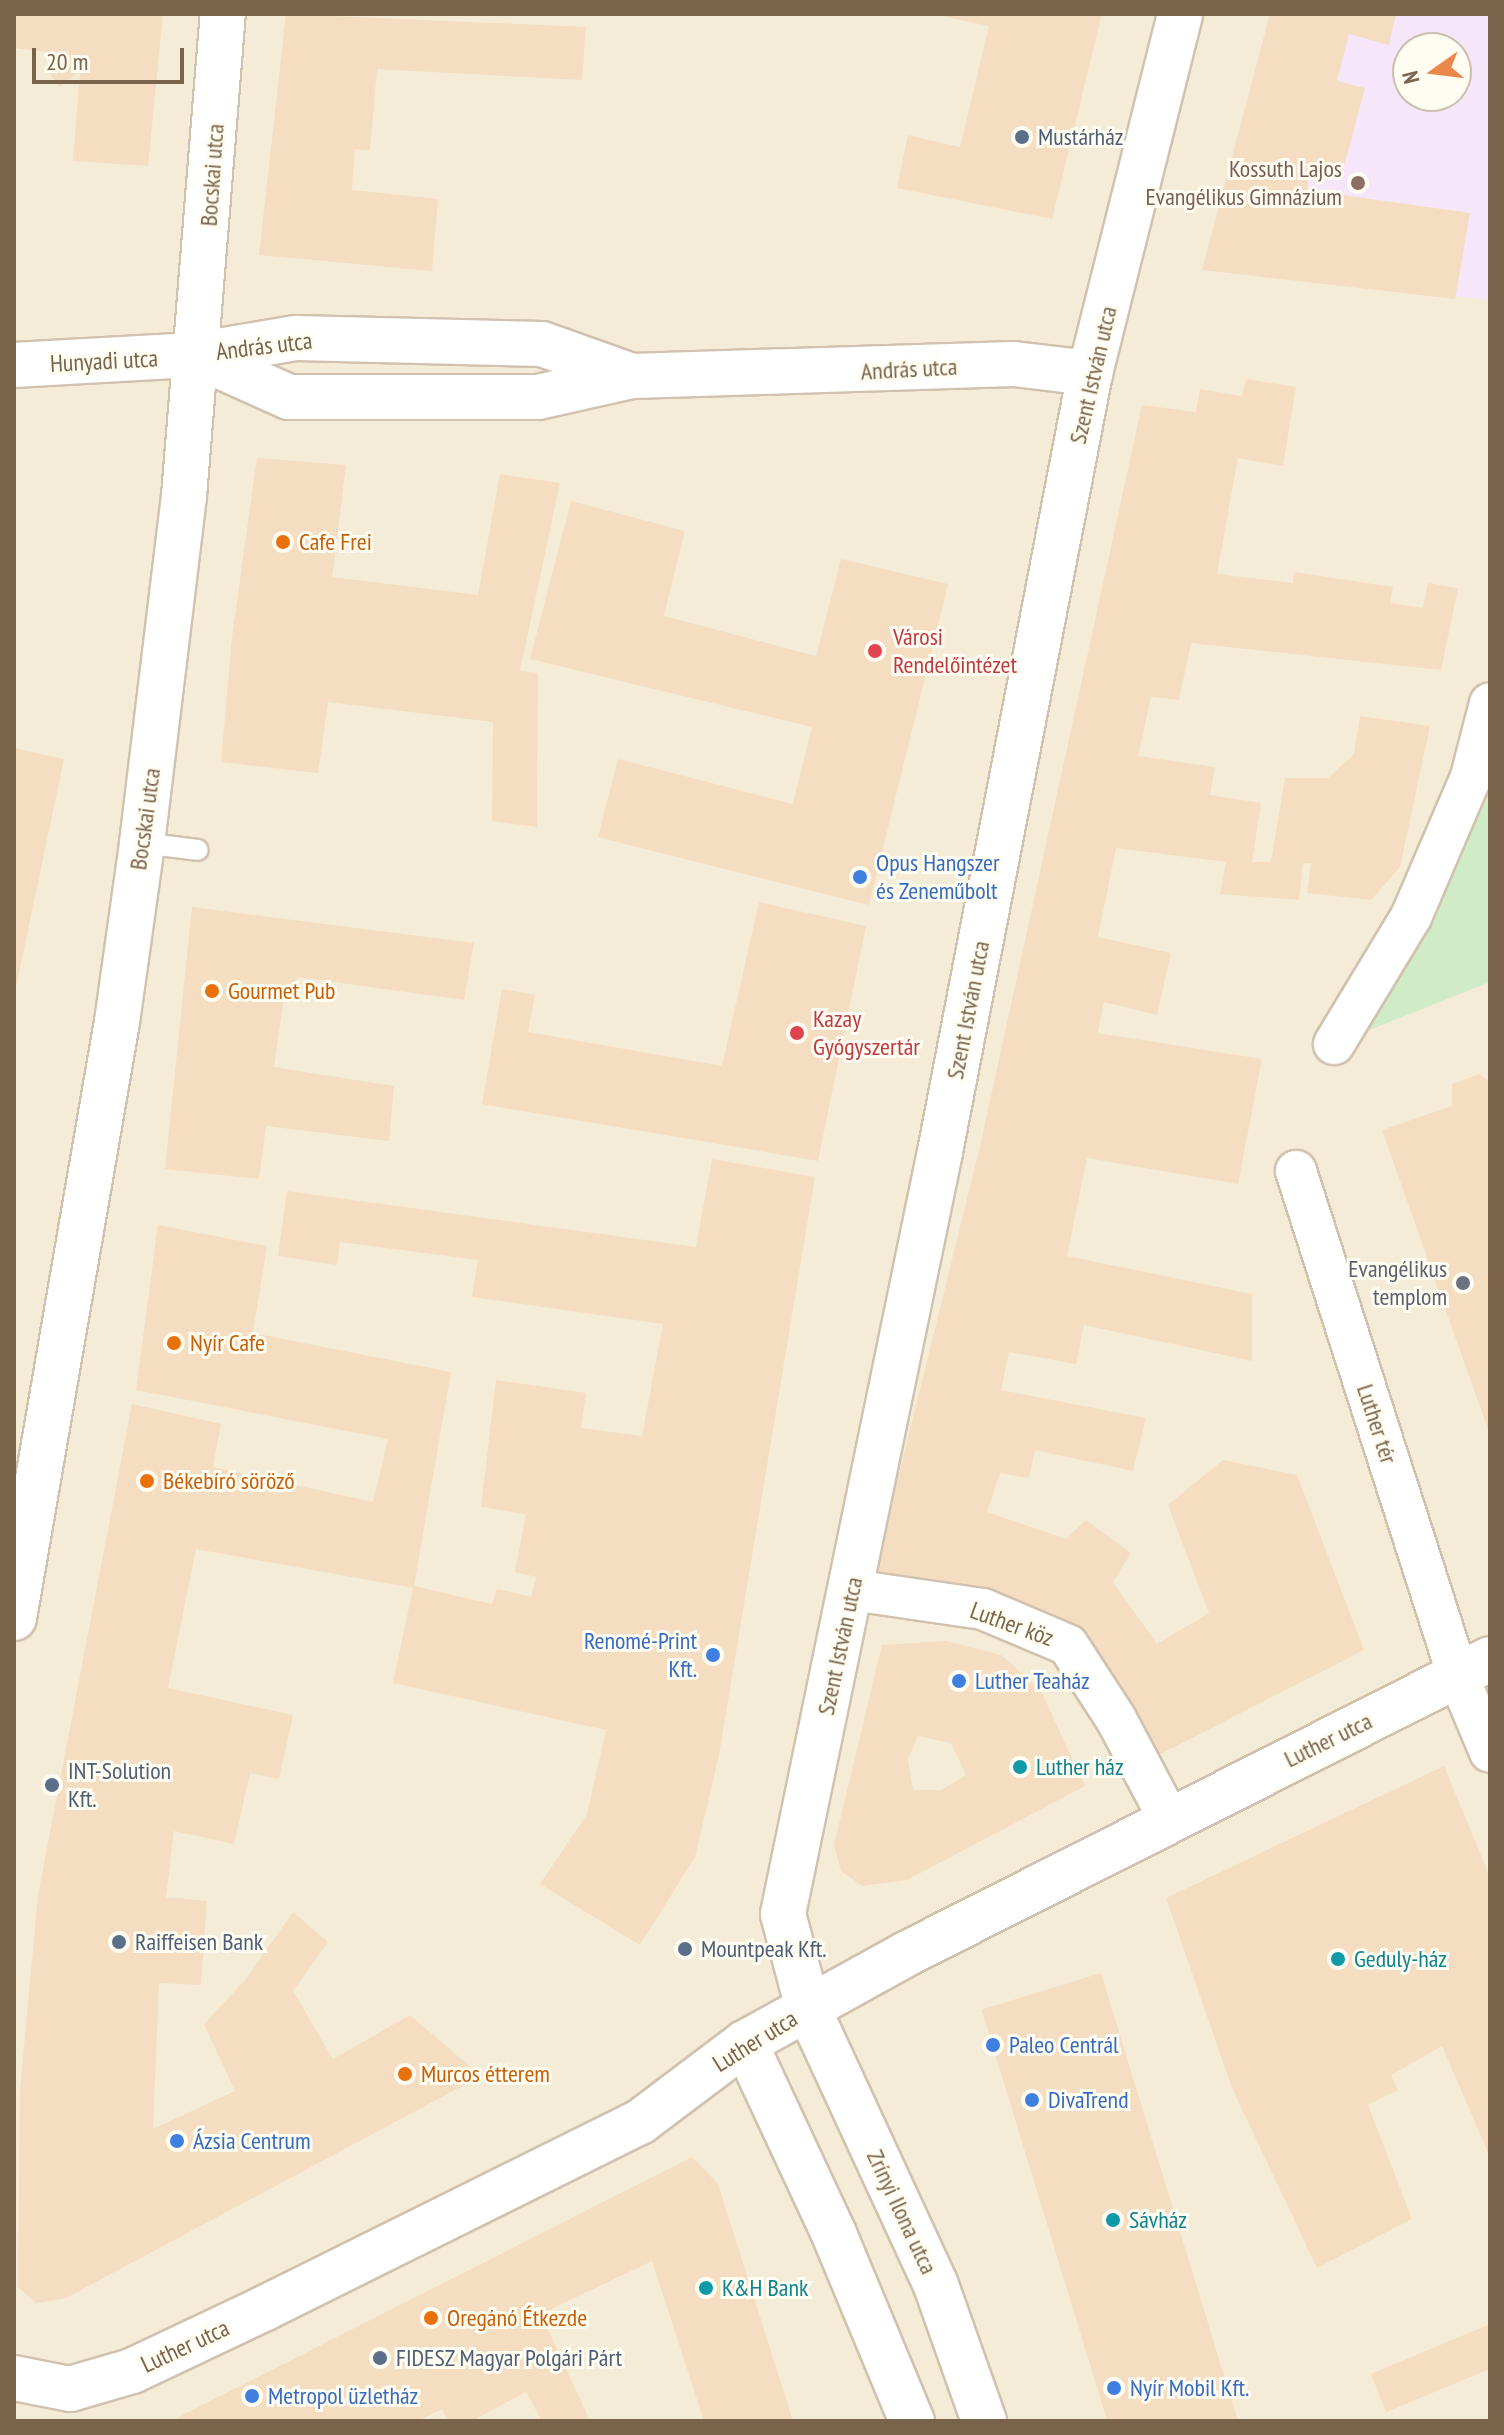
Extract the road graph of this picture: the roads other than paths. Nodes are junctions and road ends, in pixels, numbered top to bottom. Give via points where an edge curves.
1 (223, 14) edge
2 (1180, 14) edge
3 (195, 355) junction
4 (14, 365) edge
5 (1090, 373) junction
6 (632, 376) junction
7 (1490, 703) edge
8 (142, 843) junction
9 (198, 850) dead end
10 (1334, 1044) dead end
11 (1296, 1171) dead end
12 (852, 1590) junction
13 (14, 1618) edge
14 (1474, 1668) edge
15 (1490, 1752) edge
16 (1169, 1819) junction
17 (808, 2008) junction
18 (745, 2043) junction
19 (14, 2378) edge
20 (912, 2421) edge
21 (984, 2421) edge

1 - 3 street, Bocskai utca
2 - 5 street, Szent István utca
3 - 4 street, Hunyadi utca
3 - 6 street, András utca via 296,338 542,344
3 - 6 street, András utca via 289,397 538,397
3 - 8 street, Bocskai utca
5 - 6 street, András utca via 1014,364
5 - 12 street, Szent István utca
7 - 10 street via 1471,777 1411,917
8 - 9 lane
8 - 13 street, Bocskai utca via 117,1022
11 - 14 street, Luther tér
12 - 16 street, Luther köz via 983,1609 1068,1645 1116,1719
12 - 17 street, Szent István utca via 783,1914
14 - 15 street, Luther tér
14 - 16 street, Luther utca
16 - 17 street, Luther utca
17 - 18 street, Luther utca
17 - 21 street, Zrínyi Ilona utca via 935,2283
18 - 19 street, Luther utca via 640,2122 132,2371 70,2389
18 - 20 street via 840,2248

